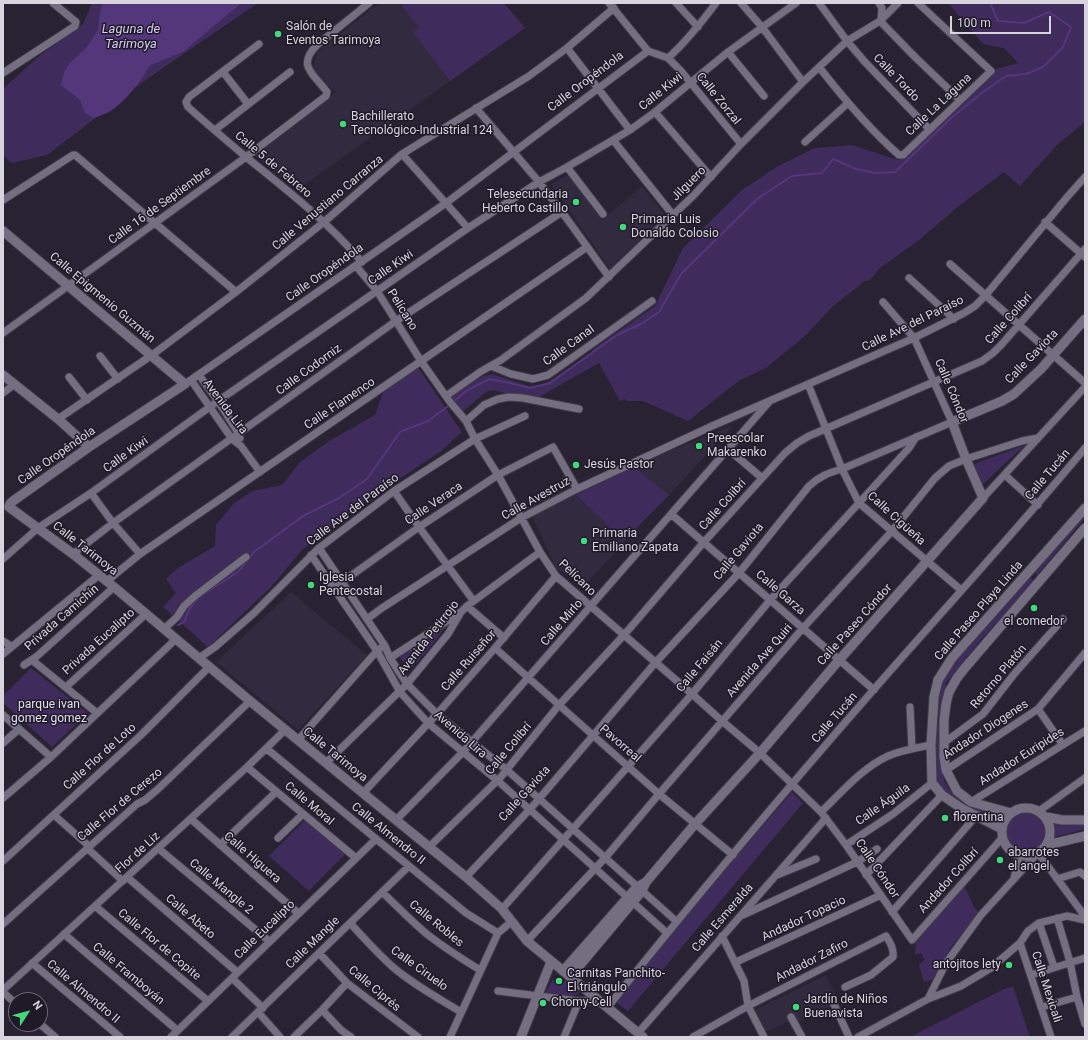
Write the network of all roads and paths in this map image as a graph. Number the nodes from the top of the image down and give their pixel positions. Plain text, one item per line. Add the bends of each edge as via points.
1 (54, 3) edge
2 (369, 3) edge
3 (676, 3) edge
4 (716, 3) edge
5 (741, 3) edge
6 (796, 3) edge
7 (819, 3) edge
8 (879, 3) edge
9 (890, 3) edge
10 (894, 3) edge
11 (898, 3) edge
12 (918, 3) edge
13 (611, 6) edge
14 (881, 20) junction
15 (698, 27) junction
16 (762, 27) junction
17 (847, 41) junction
18 (259, 44) dead end
19 (567, 48) junction
20 (648, 50) junction
21 (728, 52) junction
22 (668, 58) junction
23 (819, 67) junction
24 (223, 72) junction
25 (290, 72) dead end
26 (3, 73) edge
27 (691, 82) junction
28 (804, 82) junction
29 (598, 88) junction
30 (764, 96) dead end
31 (960, 100) junction
32 (848, 103) junction
33 (248, 104) junction
34 (476, 108) junction
35 (655, 112) junction
36 (929, 129) junction
37 (215, 130) junction
38 (630, 130) junction
39 (613, 140) junction
40 (805, 142) dead end
41 (741, 144) junction
42 (513, 152) junction
43 (402, 154) junction
44 (246, 157) junction
45 (567, 167) junction
46 (711, 177) junction
47 (1085, 177) edge
48 (539, 182) junction
49 (3, 200) edge
50 (446, 203) junction
51 (562, 212) junction
52 (603, 214) dead end
53 (673, 216) junction
54 (324, 222) junction
55 (1045, 222) junction
56 (155, 224) junction
57 (468, 228) junction
58 (3, 231) edge
59 (587, 247) junction
60 (1084, 253) edge
61 (359, 264) junction
62 (950, 264) dead end
63 (609, 277) junction
64 (909, 278) dead end
65 (68, 286) junction
66 (377, 291) junction
67 (236, 292) junction
68 (985, 296) junction
69 (652, 301) dead end
70 (883, 302) dead end
71 (954, 319) junction
72 (1085, 319) edge
73 (396, 321) junction
74 (1018, 325) junction
75 (3, 333) edge
76 (914, 338) junction
77 (1052, 354) junction
78 (152, 355) junction
79 (100, 356) dead end
80 (421, 361) junction
81 (491, 366) junction
82 (3, 375) edge
83 (199, 375) junction
84 (69, 377) dead end
85 (118, 379) junction
86 (933, 381) junction
87 (188, 382) junction
88 (1085, 383) edge
89 (15, 384) junction
90 (808, 384) junction
91 (1085, 387) edge
92 (3, 393) edge
93 (448, 399) junction
94 (87, 400) junction
95 (770, 400) junction
96 (218, 401) junction
97 (210, 407) junction
98 (579, 409) dead end
99 (525, 416) dead end
100 (58, 419) junction
101 (466, 421) junction
102 (952, 422) junction
103 (825, 429) junction
104 (239, 434) junction
105 (916, 437) junction
106 (1038, 438) junction
107 (232, 439) junction
108 (475, 439) junction
109 (241, 446) junction
110 (89, 447) junction
111 (1085, 448) edge
112 (728, 449) junction
113 (966, 459) junction
114 (842, 469) junction
115 (260, 472) junction
116 (498, 475) junction
117 (1005, 475) junction
118 (762, 478) junction
119 (577, 489) junction
120 (394, 491) junction
121 (91, 493) junction
122 (983, 498) junction
123 (859, 503) junction
124 (7, 505) edge
125 (1038, 505) junction
126 (1085, 508) edge
127 (671, 514) junction
128 (521, 518) junction
129 (113, 523) junction
130 (419, 527) junction
131 (38, 528) junction
132 (1085, 528) edge
133 (892, 531) junction
134 (704, 542) junction
135 (319, 548) junction
136 (540, 552) junction
137 (73, 554) junction
138 (140, 554) junction
139 (311, 555) junction
140 (246, 557) dead end
141 (3, 559) edge
142 (927, 562) junction
143 (447, 566) junction
144 (739, 573) junction
145 (1028, 573) junction
146 (99, 575) junction
147 (556, 576) junction
148 (342, 582) junction
149 (1039, 582) junction
150 (111, 584) junction
151 (333, 588) junction
152 (961, 590) junction
153 (771, 599) junction
154 (473, 600) junction
155 (467, 606) junction
156 (591, 606) junction
157 (461, 612) junction
158 (146, 614) junction
159 (367, 619) junction
160 (1063, 619) dead end
161 (803, 628) junction
162 (164, 629) junction
163 (624, 634) junction
164 (504, 638) junction
165 (176, 639) junction
166 (3, 641) edge
167 (11, 646) junction
168 (385, 646) junction
169 (495, 648) junction
170 (377, 651) junction
171 (1085, 653) edge
172 (3, 654) edge
173 (199, 658) junction
174 (390, 658) junction
175 (840, 659) junction
176 (32, 660) junction
177 (656, 662) junction
178 (24, 664) dead end
179 (209, 667) junction
180 (529, 678) junction
181 (407, 684) junction
182 (66, 687) junction
183 (874, 690) junction
184 (400, 692) junction
185 (692, 694) junction
186 (250, 701) junction
187 (560, 705) junction
188 (910, 707) dead end
189 (1038, 709) junction
190 (97, 714) junction
191 (437, 714) junction
192 (3, 715) edge
193 (931, 720) junction
194 (944, 720) junction
195 (722, 721) junction
196 (428, 723) junction
197 (19, 729) junction
198 (285, 730) junction
199 (1085, 731) edge
200 (593, 735) junction
201 (298, 740) junction
202 (472, 742) junction
203 (945, 742) junction
204 (3, 743) edge
205 (931, 745) junction
206 (1062, 745) junction
207 (912, 748) junction
208 (267, 749) junction
209 (463, 752) junction
210 (760, 753) junction
211 (51, 757) junction
212 (326, 763) junction
213 (628, 765) junction
214 (247, 767) junction
215 (507, 770) junction
216 (946, 770) junction
217 (1085, 778) edge
218 (498, 781) junction
219 (932, 783) junction
220 (793, 784) junction
221 (276, 792) junction
222 (363, 793) junction
223 (659, 794) junction
224 (942, 795) junction
225 (3, 798) edge
226 (538, 798) junction
227 (971, 802) junction
228 (529, 809) junction
229 (1011, 813) junction
230 (303, 814) junction
231 (1043, 814) junction
232 (54, 815) junction
233 (823, 815) junction
234 (977, 815) junction
235 (191, 819) junction
236 (396, 820) junction
237 (1085, 820) edge
238 (695, 824) junction
239 (572, 829) junction
240 (1003, 833) junction
241 (1085, 836) edge
242 (278, 838) dead end
243 (376, 839) junction
244 (563, 840) junction
245 (220, 845) junction
246 (846, 845) junction
247 (1047, 845) junction
248 (88, 847) junction
249 (429, 847) junction
250 (159, 849) junction
251 (877, 849) dead end
252 (1038, 853) junction
253 (1018, 854) junction
254 (733, 855) junction
255 (356, 858) junction
256 (605, 858) junction
257 (816, 859) dead end
258 (3, 861) edge
259 (857, 862) junction
260 (409, 866) junction
261 (595, 869) junction
262 (866, 875) junction
263 (775, 876) junction
264 (1085, 876) edge
265 (466, 877) junction
266 (125, 879) junction
267 (1014, 879) junction
268 (1057, 879) junction
269 (640, 889) junction
270 (382, 892) junction
271 (881, 895) junction
272 (630, 900) junction
273 (96, 906) junction
274 (502, 909) junction
275 (892, 912) junction
276 (298, 913) junction
277 (739, 916) junction
278 (1057, 918) junction
279 (1085, 919) edge
280 (4, 921) edge
281 (676, 921) junction
282 (350, 922) junction
283 (511, 922) junction
284 (1039, 923) junction
285 (498, 933) junction
286 (666, 933) junction
287 (64, 934) junction
288 (722, 936) junction
289 (912, 940) joint
290 (269, 941) junction
291 (527, 941) junction
292 (1020, 943) junction
293 (319, 953) junction
294 (1085, 958) edge
295 (551, 962) junction
296 (736, 962) junction
297 (1070, 962) junction
298 (32, 963) junction
299 (1054, 967) junction
300 (480, 970) junction
301 (566, 974) junction
302 (235, 975) junction
303 (1031, 975) junction
304 (347, 983) junction
305 (845, 987) dead end
306 (3, 991) edge
307 (498, 992) dead end
308 (538, 996) junction
309 (596, 1000) junction
310 (928, 1000) junction
311 (1078, 1000) junction
312 (208, 1001) junction
313 (579, 1001) junction
314 (833, 1002) dead end
315 (748, 1006) junction
316 (1042, 1007) junction
317 (607, 1008) junction
318 (261, 1010) junction
319 (322, 1010) junction
320 (462, 1012) junction
321 (791, 1017) dead end
322 (1085, 1024) edge
323 (177, 1030) junction
324 (640, 1035) edge
325 (120, 1037) edge
326 (171, 1037) edge
327 (232, 1037) edge
328 (280, 1037) edge
329 (294, 1037) edge
330 (351, 1037) edge
331 (418, 1037) edge
332 (450, 1037) edge
333 (521, 1037) edge
334 (564, 1037) edge
335 (693, 1037) edge
336 (764, 1037) edge
337 (802, 1037) edge
338 (849, 1037) edge
339 (858, 1037) edge
340 (1051, 1037) edge

1 - 26 street via 76,23 75,26
2 - 44 street, Calle 16 de Septiembre via 317,44 307,58 310,71 327,94
3 - 15 street
4 - 15 street
5 - 16 street
6 - 16 street, Calle Kiwi
7 - 17 street, Calle Tordo
8 - 14 street via 882,8
9 - 10 street
11 - 14 street, Jilguero
12 - 31 street, Calle La Laguna via 991,70
13 - 19 street, Calle Venustiano Carranza
13 - 20 street, Calle Zorzal
14 - 17 street, Jilguero
14 - 31 street via 915,58
15 - 22 street
16 - 21 street, Calle Kiwi
16 - 28 street
17 - 23 street, Jilguero
17 - 36 street, Calle Tordo
18 - 24 street
19 - 29 street
19 - 34 street, Calle Venustiano Carranza via 529,76
20 - 22 street, Calle Zorzal
20 - 29 street, Calle Oropéndola
21 - 27 street, Calle Kiwi
21 - 30 street
22 - 27 street, Calle Zorzal
23 - 28 street, Jilguero
23 - 32 street
24 - 33 street
24 - 37 street, Calle 5 de Febrero via 186,102 188,107
25 - 33 street
27 - 35 street, Calle Kiwi
27 - 41 street, Calle Zorzal
28 - 41 street, Jilguero
29 - 38 street
29 - 42 street, Calle Oropéndola
31 - 36 street, Calle La Laguna
32 - 36 street, Calle La Laguna via 899,155
32 - 40 street
33 - 37 street
34 - 42 street
34 - 43 street, Calle Venustiano Carranza
35 - 38 street, Calle Kiwi
35 - 46 street
37 - 44 street, Calle 5 de Febrero
38 - 39 street, Calle Kiwi
39 - 45 street, Calle Kiwi
39 - 53 street
41 - 46 street, Jilguero
42 - 48 street
42 - 50 street, Calle Oropéndola
43 - 50 street
43 - 54 street, Calle Venustiano Carranza
44 - 54 street, Calle 5 de Febrero
44 - 56 street, Calle 16 de Septiembre
45 - 48 street, Calle Kiwi
45 - 52 street
46 - 53 street, Jilguero
47 - 55 street, Calle Ave del Paraíso
48 - 51 street
48 - 57 street, Calle Kiwi
49 - 56 street via 75,155
50 - 57 street
50 - 61 street, Calle Oropéndola
51 - 59 street
51 - 73 street, Calle Codorniz
53 - 63 street, Jilguero
54 - 61 street, Calle 5 de Febrero via 340,237
54 - 67 street, Calle Venustiano Carranza
55 - 60 street
55 - 68 street, Calle Ave del Paraíso
56 - 65 street, Calle 16 de Septiembre
56 - 67 street
57 - 66 street, Calle Kiwi
58 - 65 street, Calle Epigmenio Guzmán
59 - 63 street
59 - 80 street, Calle Flamenco
60 - 74 street, Calle Colibrí
61 - 66 street, Pelícano
61 - 83 street, Calle Oropéndola
62 - 68 street
63 - 81 street, Jilguero via 586,298
64 - 71 street
65 - 75 street, Calle 16 de Septiembre
65 - 78 street, Calle Epigmenio Guzmán
66 - 73 street, Pelícano
66 - 96 street, Calle Kiwi
67 - 78 street, Calle Venustiano Carranza
68 - 71 street, Calle Ave del Paraíso via 975,306
68 - 74 street
69 - 81 street, Calle Canal via 548,375 533,380
70 - 76 street, Calle Cóndor
71 - 76 street, Calle Ave del Paraíso
72 - 77 street, Calle Gaviota
73 - 80 street, Pelícano
73 - 104 street, Calle Codorniz
74 - 77 street
74 - 86 street, Calle Colibrí via 993,353 982,361
76 - 86 street, Calle Cóndor
76 - 90 street, Calle Ave del Paraíso
77 - 88 street
77 - 102 street, Calle Gaviota via 1041,369 1014,394
78 - 85 street, Calle Venustiano Carranza
78 - 87 street, Calle Epigmenio Guzmán
79 - 85 street
80 - 93 street, Pelícano
80 - 115 street, Calle Flamenco
81 - 93 street, Jilguero
82 - 89 street
83 - 87 street, Calle Oropéndola
83 - 96 street, Avenida Lira
84 - 94 street
85 - 94 street, Calle Venustiano Carranza
86 - 102 street, Calle Cóndor
86 - 103 street, Calle Colibrí
87 - 97 street, Avenida Lira
87 - 110 street, Calle Oropéndola
89 - 92 street
89 - 100 street
90 - 95 street, Calle Ave del Paraíso
90 - 103 street, Calle Cigüeña
91 - 106 street, Calle Paseo Cóndor
93 - 101 street, Pelícano
94 - 100 street, Calle Venustiano Carranza
95 - 112 street, Calle Mirlo
95 - 119 street, Calle Avestruz
96 - 97 street, Calle Kiwi
96 - 104 street, Avenida Lira
97 - 107 street, Avenida Lira
97 - 121 street, Calle Kiwi
98 - 101 street via 509,397 484,405
99 - 108 street, Calle Ave del Paraíso
100 - 110 street
101 - 108 street, Pelícano
102 - 105 street, Calle Gaviota
102 - 113 street, Calle Cóndor
103 - 114 street, Calle Cigüeña
103 - 118 street, Calle Colibrí via 796,443
104 - 107 street, Calle Codorniz
104 - 109 street, Avenida Lira
105 - 114 street, Calle Gaviota
105 - 123 street, Calle Faisán
106 - 113 street, Avenida Ave Quiri
106 - 117 street, Calle Paseo Cóndor
107 - 109 street, Avenida Lira
107 - 129 street, Calle Codorniz
108 - 116 street, Pelícano
108 - 120 street, Calle Ave del Paraíso
109 - 115 street, Avenida Lira
110 - 124 street, Calle Oropéndola
111 - 125 street, Calle Tucán
112 - 118 street
112 - 127 street, Calle Mirlo
113 - 122 street, Calle Cóndor
113 - 133 street, Avenida Ave Quiri via 949,466 935,478
114 - 123 street, Calle Cigüeña
114 - 144 street, Calle Gaviota via 820,476 809,486
115 - 138 street, Calle Flamenco
116 - 119 street, Calle Veraca via 553,447
116 - 128 street, Pelícano
116 - 130 street, Calle Veraca
117 - 122 street, Calle Paseo Cóndor
117 - 125 street
118 - 134 street, Calle Colibrí
119 - 128 street, Calle Avestruz
120 - 130 street
120 - 135 street, Calle Ave del Paraíso
121 - 129 street
121 - 131 street, Calle Kiwi
122 - 142 street, Calle Paseo Cóndor
123 - 133 street, Calle Cigüeña
123 - 153 street, Calle Faisán
124 - 131 street, Calle Tarimoya
125 - 152 street, Calle Tucán
126 - 145 street, Calle Paseo Playa Linda
127 - 134 street, Calle Garza
127 - 156 street, Calle Mirlo
128 - 136 street, Pelícano
128 - 143 street, Calle Avestruz
129 - 137 street, Calle Codorniz
129 - 138 street
130 - 143 street
130 - 148 street, Calle Veraca
131 - 137 street, Calle Tarimoya
131 - 141 street, Calle Kiwi
132 - 149 street
133 - 142 street, Calle Cigüeña
133 - 161 street, Avenida Ave Quiri
134 - 144 street, Calle Garza
134 - 163 street, Calle Colibrí
135 - 139 street, Calle Ave del Paraíso
135 - 148 street, Avenida Lira
136 - 147 street, Pelícano
136 - 154 street, Avenida Petirrojo
137 - 146 street, Calle Tarimoya
138 - 150 street, Calle Flamenco
139 - 151 street, Avenida Lira
139 - 173 street, Calle Ave del Paraíso via 254,614 216,647
140 - 162 street via 195,596
142 - 152 street, Calle Cigüeña
142 - 175 street, Calle Paseo Cóndor
143 - 154 street
143 - 159 street, Calle Avestruz
144 - 153 street, Calle Garza
144 - 177 street, Calle Gaviota
145 - 149 street
145 - 193 street, Calle Paseo Playa Linda via 945,668 938,680
146 - 150 street, Calle Tarimoya
146 - 167 street
147 - 156 street, Pelícano
147 - 164 street, Calle Ruiseñor
148 - 151 street, Calle Veraca
148 - 159 street, Avenida Lira
149 - 194 street via 957,678 949,692
150 - 158 street, Calle Tarimoya
150 - 176 street, Privada Camichín
151 - 170 street, Avenida Lira
152 - 183 street, Calle Tucán
153 - 161 street, Calle Garza
153 - 185 street, Calle Faisán
154 - 155 street, Avenida Petirrojo
155 - 157 street, Avenida Petirrojo
155 - 164 street
156 - 163 street, Pelícano
156 - 180 street, Calle Mirlo
157 - 174 street
157 - 181 street, Avenida Petirrojo via 448,634
158 - 162 street, Calle Tarimoya
158 - 182 street, Privada Eucalipto
159 - 168 street, Avenida Lira
160 - 203 street, Retorno Platón via 983,714
161 - 175 street, Calle Garza
161 - 195 street, Avenida Ave Quiri
162 - 165 street, Calle Tarimoya
163 - 177 street, Pelícano
163 - 187 street, Calle Colibrí
164 - 169 street, Calle Ruiseñor
165 - 173 street, Calle Tarimoya
165 - 190 street
166 - 167 street
167 - 172 street
168 - 170 street
168 - 174 street, Avenida Lira
169 - 180 street, Pavorreal
169 - 191 street, Calle Ruiseñor
170 - 184 street, Avenida Lira
170 - 201 street
171 - 189 street, Andador Diogenes
173 - 179 street, Calle Tarimoya
174 - 181 street, Avenida Lira
175 - 183 street, Calle Garza
175 - 210 street, Calle Paseo Cóndor
176 - 178 street, Privada Camichín
176 - 182 street
177 - 185 street, Pelícano
177 - 200 street, Calle Gaviota
179 - 186 street, Calle Tarimoya
179 - 232 street, Calle Flor de Loto via 142,735
180 - 187 street, Pavorreal
180 - 202 street, Calle Mirlo
181 - 184 street, Avenida Petirrojo
181 - 191 street, Avenida Lira
182 - 190 street
183 - 220 street, Calle Tucán
184 - 196 street, Avenida Lira
184 - 212 street, Avenida Petirrojo
185 - 195 street, Pelícano
185 - 213 street, Calle Faisán
186 - 198 street, Calle Tarimoya
186 - 248 street, Calle Flor de Cerezo via 158,789
187 - 200 street, Pavorreal
187 - 215 street, Calle Colibrí
188 - 207 street
189 - 206 street
189 - 216 street, Andador Diogenes
190 - 211 street
191 - 196 street, Calle Ruiseñor
191 - 202 street, Avenida Lira
192 - 197 street
193 - 194 street
193 - 205 street, Calle Paseo Playa Linda
194 - 203 street
195 - 210 street, Pelícano
195 - 223 street, Avenida Ave Quiri
196 - 209 street, Avenida Lira
196 - 222 street, Calle Ruiseñor
197 - 204 street
197 - 211 street
198 - 201 street, Calle Tarimoya
198 - 208 street, Flor de Liz
199 - 206 street, Andador Euripides
200 - 213 street, Pavorreal
200 - 226 street, Calle Gaviota
201 - 212 street, Calle Tarimoya
202 - 209 street, Calle Mirlo
202 - 215 street, Avenida Lira
203 - 216 street
205 - 207 street, Calle Esmeralda
205 - 219 street, Calle Paseo Playa Linda
206 - 227 street, Andador Euripides
207 - 233 street, Calle Esmeralda via 887,756 870,768
208 - 214 street, Flor de Liz
208 - 243 street, Calle Almendro II
209 - 218 street, Avenida Lira
209 - 236 street, Calle Mirlo
210 - 220 street, Pelícano
210 - 238 street, Calle Paseo Cóndor
211 - 225 street
212 - 222 street, Calle Tarimoya
213 - 223 street, Pavorreal
213 - 239 street, Calle Faisán
214 - 221 street, Calle Moral
214 - 235 street, Flor de Liz
215 - 218 street, Calle Colibrí
215 - 226 street, Avenida Lira
216 - 227 street via 957,791
217 - 231 street
218 - 228 street, Avenida Lira
218 - 249 street, Calle Colibrí
219 - 224 street
219 - 246 street, Calle Águila via 893,814
220 - 233 street, Pelícano
220 - 254 street, Calle Tucán
221 - 230 street, Calle Moral
221 - 245 street
222 - 236 street, Calle Tarimoya
223 - 238 street, Pavorreal
223 - 256 street, Avenida Ave Quiri
224 - 234 street
224 - 262 street
226 - 228 street, Calle Gaviota
226 - 239 street, Avenida Lira
227 - 229 street
228 - 244 street, Avenida Lira
228 - 265 street, Calle Gaviota
229 - 231 street via 1022,808 1034,809
229 - 240 street via 1007,817
230 - 242 street
230 - 255 street, Calle Moral
231 - 237 street via 1062,820
231 - 247 street via 1051,831
232 - 248 street, Calle Abeto
232 - 258 street, Calle Flor de Loto
233 - 246 street, Calle Cóndor
233 - 263 street, Calle Esmeralda
234 - 240 street
234 - 275 street
235 - 245 street, Calle Higuera
235 - 250 street, Flor de Liz
236 - 249 street, Calle Tarimoya
238 - 254 street, Pavorreal
238 - 269 street, Calle Paseo Cóndor
239 - 244 street, Calle Faisán
239 - 256 street, Avenida Lira
240 - 253 street via 1010,849
240 - 289 street, Andador Colibrí
241 - 247 street
243 - 255 street, Calle Eucalipto
243 - 260 street, Calle Almendro II
244 - 261 street, Avenida Lira
244 - 274 street, Calle Faisán
245 - 276 street, Calle Higuera
246 - 259 street, Calle Cóndor
247 - 252 street
248 - 266 street, Calle Abeto
248 - 280 street, Calle Flor de Cerezo
249 - 265 street, Calle Tarimoya
250 - 266 street, Flor de Liz
250 - 290 street, Calle Mangle 2
251 - 259 street
252 - 253 street via 1031,856
252 - 267 street
252 - 268 street
253 - 267 street
254 - 281 street, Calle Tucán
255 - 276 street, Calle Eucalipto
256 - 261 street, Avenida Ave Quiri
256 - 269 street, Avenida Lira
257 - 263 street
259 - 262 street, Calle Cóndor
259 - 277 street
260 - 270 street, Calle Mangle
260 - 285 street, Calle Almendro II via 466,914
261 - 272 street, Avenida Lira
261 - 291 street, Avenida Ave Quiri
262 - 271 street, Calle Cóndor
263 - 277 street, Calle Esmeralda
264 - 268 street via 1080,872
265 - 274 street, Calle Tarimoya
266 - 273 street, Flor de Liz
266 - 302 street, Calle Abeto
267 - 310 street via 981,915 946,963
268 - 279 street
269 - 272 street, Calle Paseo Cóndor
269 - 281 street, Avenida Lira
270 - 282 street, Calle Mangle
270 - 300 street, Calle Robles via 428,934
271 - 275 street, Calle Cóndor
271 - 296 street, Andador Topacio
272 - 286 street, Avenida Lira
272 - 301 street, Calle Paseo Cóndor
273 - 287 street, Flor de Liz
273 - 312 street, Calle Flor de Copite
274 - 283 street, Calle Tarimoya
275 - 289 street, Calle Cóndor
276 - 290 street, Calle Eucalipto
277 - 288 street, Calle Esmeralda
278 - 279 street via 1067,916
278 - 284 street
278 - 297 street
281 - 286 street, Calle Tucán
282 - 293 street, Calle Mangle
282 - 320 street, Calle Ciruelo via 394,968 427,992
283 - 285 street
283 - 291 street, Calle Tarimoya
284 - 292 street via 1028,931
284 - 299 street
285 - 300 street
286 - 317 street, Calle Tucán
287 - 298 street, Flor de Liz
287 - 323 street, Calle Framboyán
288 - 296 street
288 - 324 street, Calle Esmeralda
290 - 302 street, Calle Eucalipto
291 - 295 street, Calle Tarimoya
292 - 303 street, Calle Mexicali
292 - 310 street via 991,968 961,986
293 - 304 street, Calle Ciprés
293 - 318 street, Calle Mangle
294 - 297 street
295 - 301 street, Calle Tarimoya
295 - 308 street
296 - 315 street via 744,981
297 - 299 street
297 - 311 street
298 - 306 street, Flor de Liz
298 - 325 street, Calle Almendro II
299 - 303 street
300 - 320 street
301 - 309 street, Calle Tarimoya
302 - 312 street, Calle Eucalipto
302 - 318 street, Calle Abeto
303 - 316 street, Calle Mexicali
304 - 319 street
304 - 331 street, Calle Ciprés
305 - 315 street, Andador Zafiro via 871,975 893,957 894,952 886,936
307 - 308 street
308 - 313 street
308 - 333 street
309 - 313 street
309 - 317 street, Calle Tarimoya
310 - 339 street
311 - 316 street
311 - 322 street
312 - 323 street, Calle Eucalipto
313 - 334 street
314 - 338 street
315 - 335 street, Andador Zafiro
315 - 336 street
316 - 340 street, Calle Mexicali
317 - 324 street, Calle Tarimoya
318 - 327 street, Calle Mangle
318 - 328 street, Calle Abeto
319 - 329 street
319 - 330 street
320 - 332 street
321 - 337 street
323 - 326 street, Calle Eucalipto

